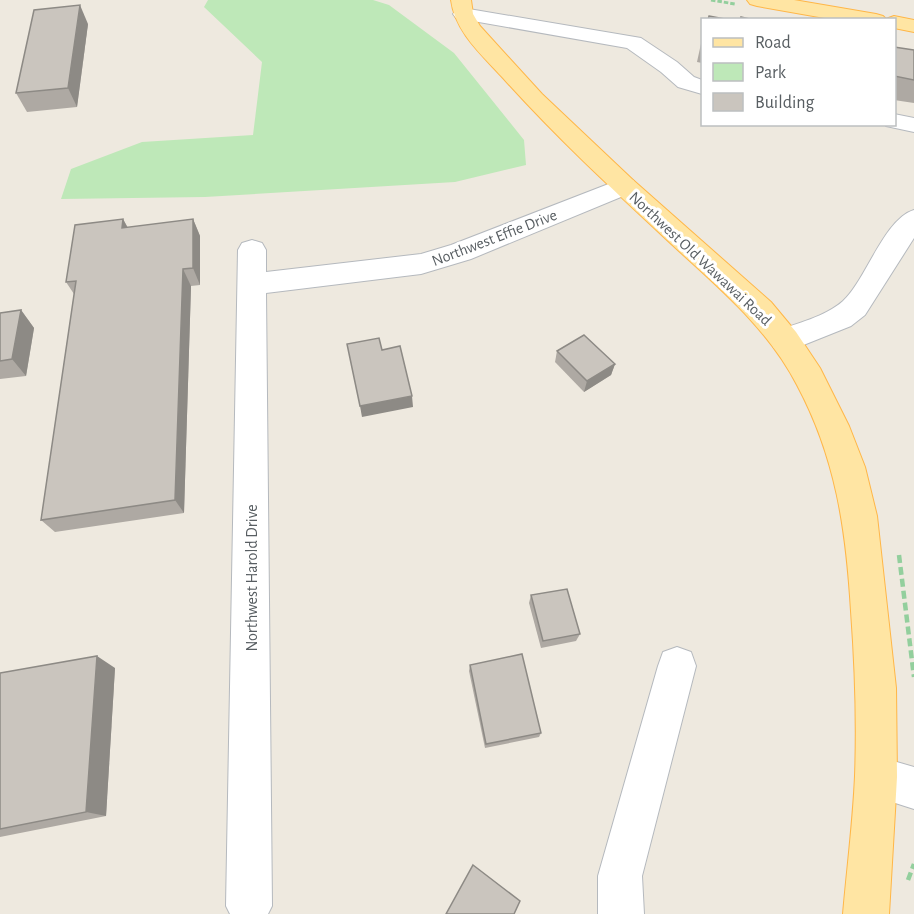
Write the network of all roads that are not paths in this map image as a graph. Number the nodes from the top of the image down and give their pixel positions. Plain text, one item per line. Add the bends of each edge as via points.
1 (757, 0) edge
2 (462, 7) edge
3 (864, 18) edge
4 (896, 22) edge
5 (914, 26) edge
6 (701, 87) edge
7 (896, 121) edge
8 (914, 125) edge
9 (624, 186) junction
10 (914, 219) edge
11 (253, 267) joint
12 (784, 340) junction
13 (677, 666) dead end
14 (895, 782) edge
15 (249, 906) dead end
16 (621, 914) edge
17 (866, 914) edge

1 - 3 main road
2 - 6 street via 633,43 686,82
2 - 9 main road, Northwest Old Wawawai Road via 480,42
4 - 5 main road
7 - 8 street
9 - 11 street, Northwest Effie Drive via 461,252 421,264
9 - 12 main road, Northwest Old Wawawai Road via 753,302
10 - 12 street via 855,307 841,318
11 - 15 street, Northwest Harold Drive
12 - 14 main road, Northwest Old Wawawai Road via 809,377 848,466 866,563 876,688
13 - 16 street via 620,876
14 - 17 main road, Northwest Old Wawawai Road

